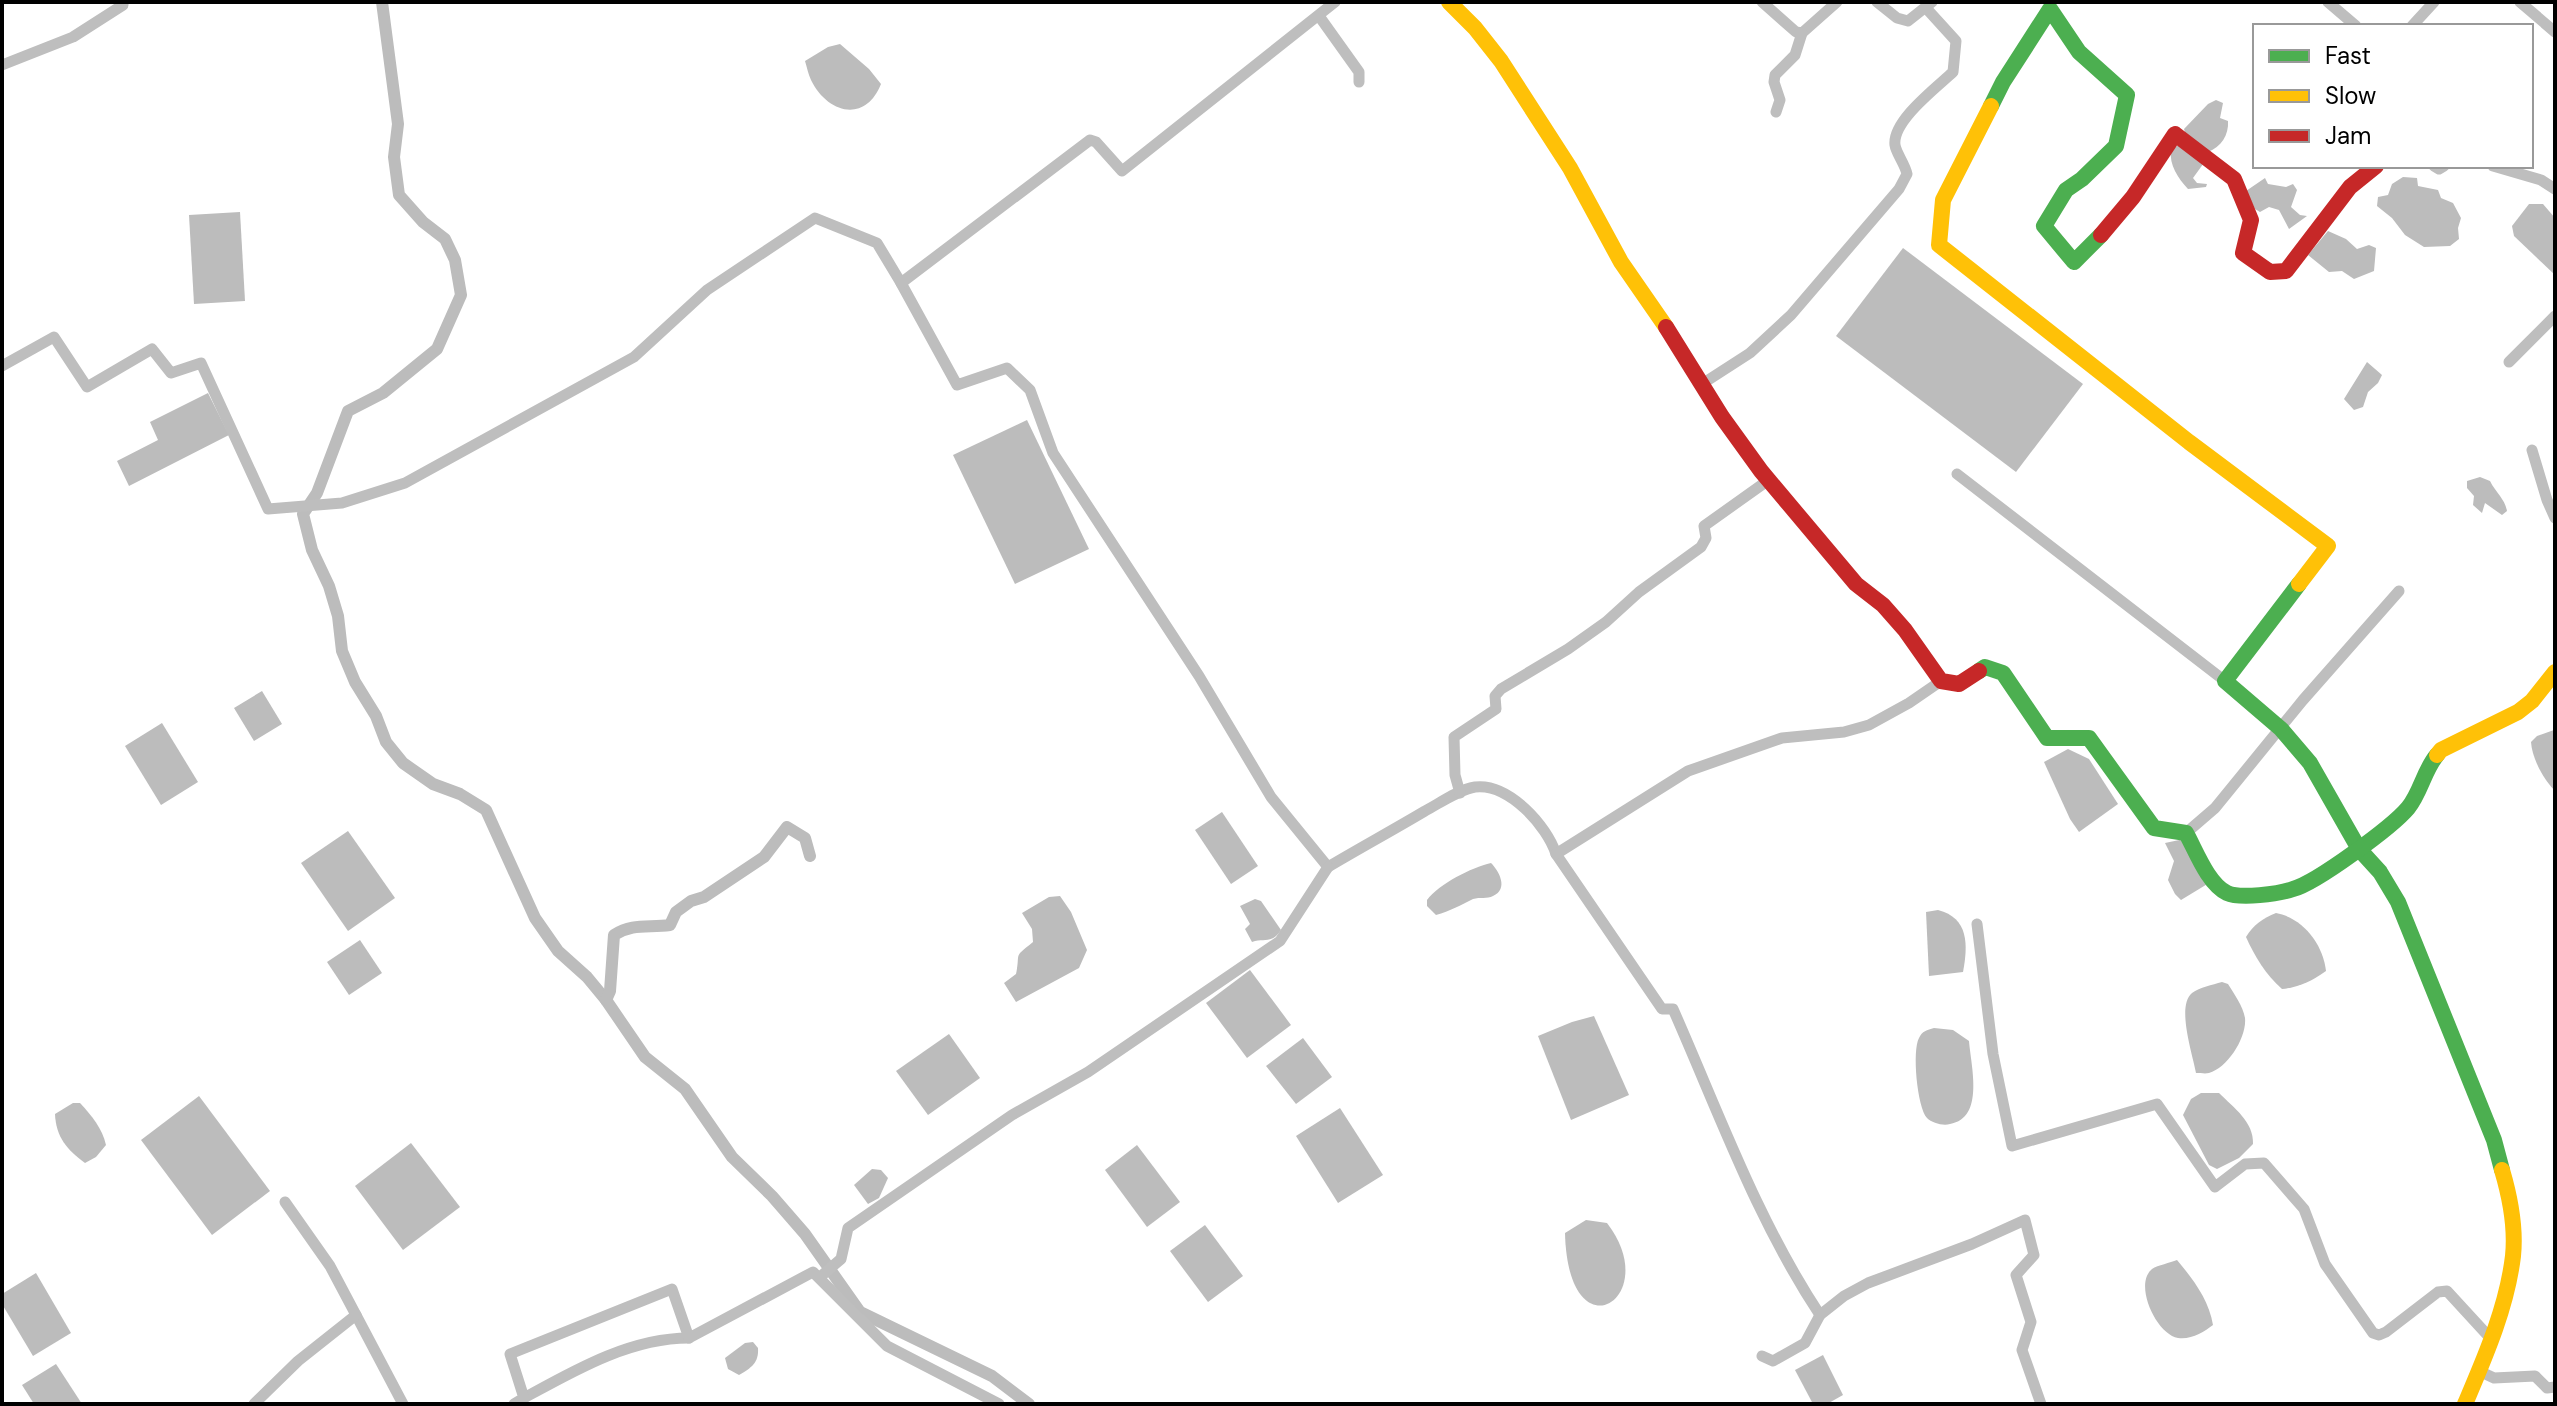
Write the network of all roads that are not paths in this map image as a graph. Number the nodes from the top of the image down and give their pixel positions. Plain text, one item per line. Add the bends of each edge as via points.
1 (123, 2) edge
2 (1335, 2) edge
3 (1449, 2) edge
4 (1762, 2) edge
5 (1837, 2) edge
6 (1877, 2) edge
7 (2328, 2) edge
8 (2434, 2) edge
9 (2520, 2) edge
10 (1929, 5) edge
11 (1319, 16) junction
12 (2354, 24) edge
13 (2414, 24) edge
14 (2555, 32) edge
15 (1802, 33) junction
16 (2, 65) edge
17 (1359, 82) dead end
18 (1776, 112) dead end
19 (2374, 168) edge
20 (2500, 168) edge
21 (2555, 189) edge
22 (901, 283) junction
23 (2555, 316) edge
24 (2509, 362) dead end
25 (2, 366) edge
26 (1702, 384) junction
27 (2532, 450) dead end
28 (1957, 474) dead end
29 (1770, 479) junction
30 (2555, 518) edge
31 (2399, 591) dead end
32 (2555, 672) edge
33 (1941, 681) junction
34 (2225, 681) junction
35 (2281, 729) junction
36 (1460, 793) junction
37 (2186, 833) junction
38 (2359, 849) junction
39 (1556, 854) junction
40 (1328, 867) junction
41 (1977, 924) dead end
42 (285, 1202) dead end
43 (820, 1277) junction
44 (356, 1315) junction
45 (1820, 1315) junction
46 (689, 1338) junction
47 (2492, 1340) junction
48 (1762, 1356) dead end
49 (2479, 1371) junction
50 (2555, 1387) edge
51 (519, 1401) edge
52 (254, 1404) edge
53 (403, 1404) edge
54 (999, 1404) edge
55 (2041, 1404) edge
56 (2465, 1404) edge

1 - 16 street via 73,37
2 - 11 street
3 - 26 street via 1508,71 1621,262
4 - 15 street
5 - 15 street
6 - 10 street via 1908,21
7 - 12 street
8 - 13 street
9 - 14 street
10 - 26 street via 1956,41 1953,72 1896,131 1895,148 1907,174 1899,189 1791,315 1750,353
11 - 17 street via 1359,72
11 - 22 street via 1122,171 1096,142 1084,143
15 - 18 street via 1795,55 1775,75 1780,100
19 - 34 street via 2350,187 2286,271 2270,272 2243,253 2251,220 2234,179 2175,134 2133,196 2074,262 2044,226 2066,190 2116,146 2127,95 2079,52 2050,9 2003,82 1943,200 1939,245 2328,546
20 - 21 street
22 - 25 street via 877,243 815,218 707,290 634,357 405,483 342,503 268,509 201,363 171,373 152,349 87,387 54,337
22 - 40 street via 957,385 1007,368 1030,390 1053,453 1271,797
23 - 24 street
26 - 29 street
27 - 30 street
28 - 34 street
29 - 33 street via 1856,584 1905,630
29 - 36 street via 1704,526 1701,547 1606,622 1501,689 1495,696 1496,709 1454,737
31 - 35 street
32 - 38 street via 2518,712 2441,750 2406,810
33 - 37 street via 1959,684 1985,667 2003,673 2047,738 2089,738 2154,828
33 - 39 street via 1869,725 1782,738 1688,771
34 - 35 street
35 - 37 street via 2215,808
35 - 38 street via 2310,763
36 - 39 street via 1476,787 1513,800 1534,816
36 - 40 street
37 - 38 street via 2214,882 2233,895 2296,889
38 - 47 street via 2398,902 2494,1140 2511,1201 2513,1255
39 - 45 street via 1662,1009 1673,1009 1740,1168
40 - 43 street via 1280,941 848,1228 841,1259
41 - 47 street via 1993,1054 2012,1146 2157,1104 2215,1187 2245,1164 2264,1163 2271,1170 2304,1209 2325,1264 2373,1333 2386,1332 2438,1292 2447,1291
42 - 44 street via 330,1266
43 - 46 street via 813,1272
43 - 54 street via 887,1346
44 - 52 street
44 - 53 street
45 - 48 street via 1805,1343 1773,1361
45 - 55 street via 1868,1283 2025,1220 2034,1255 2016,1275 2031,1322 2022,1350
46 - 51 street via 638,1344
46 - 51 street via 672,1289 510,1354
47 - 49 street
49 - 50 street via 2494,1378 2535,1376 2547,1388
49 - 56 street

